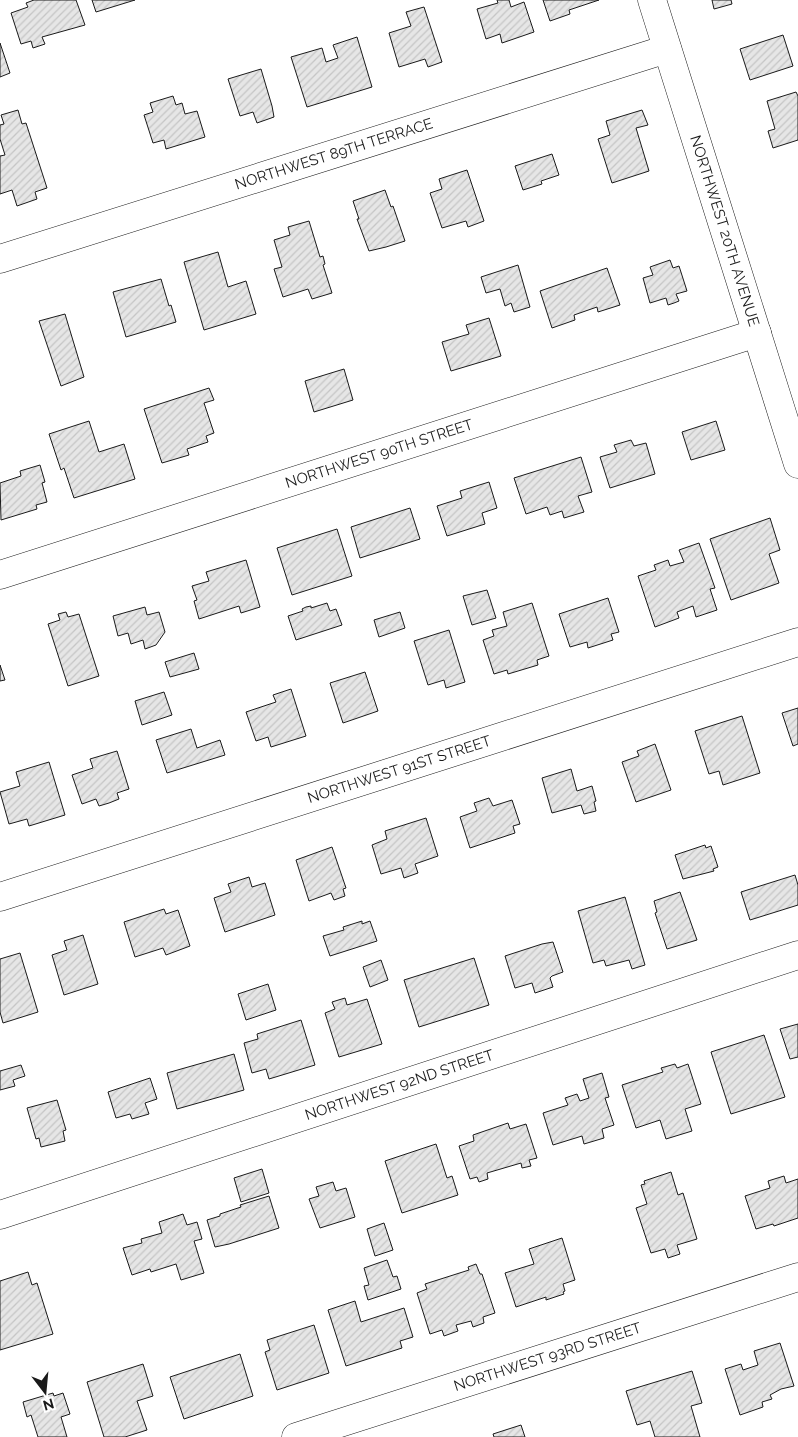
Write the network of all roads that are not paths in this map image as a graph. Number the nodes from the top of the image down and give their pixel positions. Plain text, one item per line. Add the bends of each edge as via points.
1 (652, 0) edge
2 (667, 49) junction
3 (0, 259) edge
4 (757, 333) junction
5 (798, 464) edge
6 (0, 575) edge
7 (798, 642) edge
8 (0, 897) edge
9 (798, 955) edge
10 (0, 1215) edge
11 (798, 1277) edge
12 (296, 1437) edge

1 - 2 street, NORTHWEST 20TH AVENUE
2 - 3 street, NORTHWEST 89TH TERRACE
2 - 4 street, NORTHWEST 20TH AVENUE
4 - 5 street, NORTHWEST 20TH AVENUE
4 - 6 street, NORTHWEST 90TH STREET
7 - 8 street, NORTHWEST 91ST STREET
9 - 10 street, NORTHWEST 92ND STREET
11 - 12 street, NORTHWEST 93RD STREET

